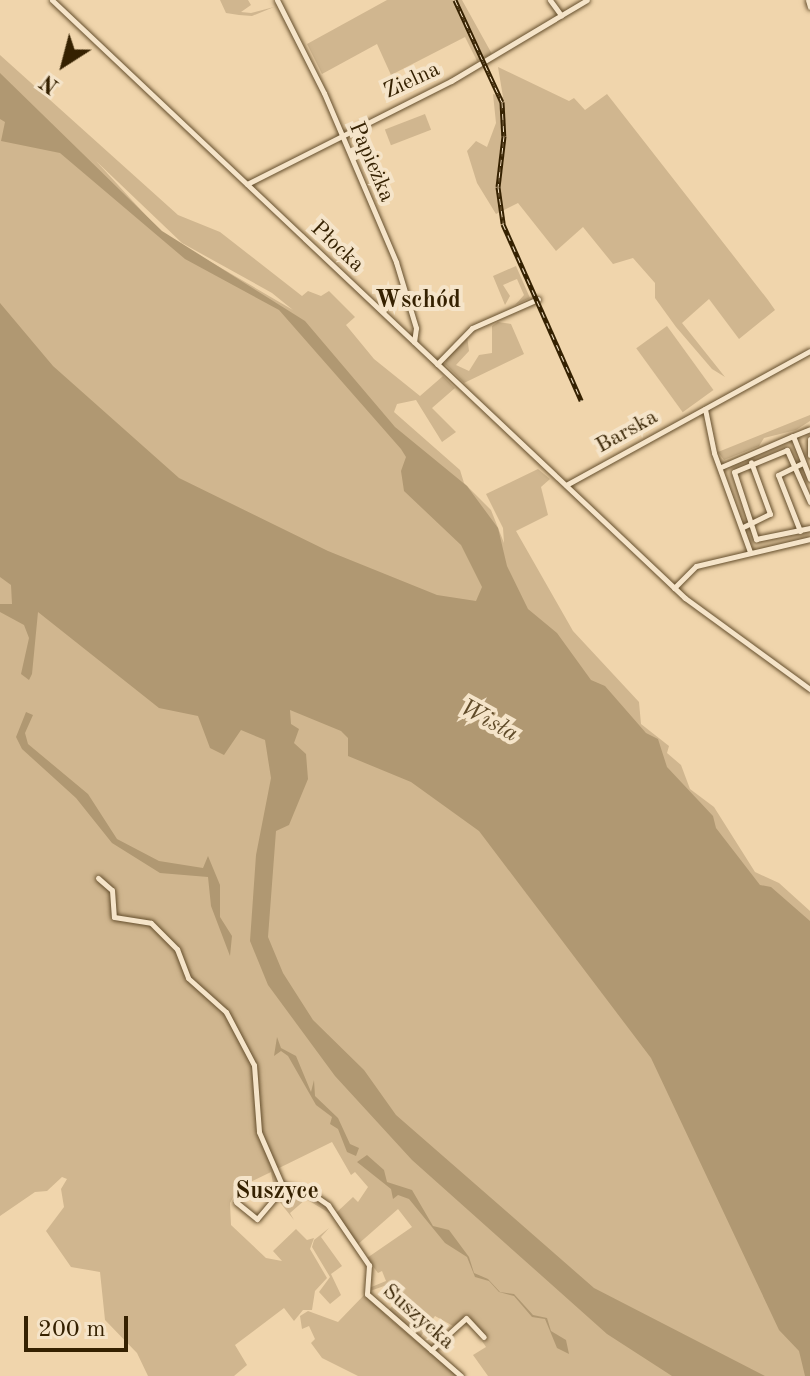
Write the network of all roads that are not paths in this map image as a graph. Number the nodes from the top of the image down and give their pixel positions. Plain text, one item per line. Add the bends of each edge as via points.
1 (52, 0) edge
2 (277, 0) edge
3 (550, 0) edge
4 (587, 0) edge
5 (808, 0) edge
6 (810, 7) edge
7 (561, 15) junction
8 (341, 132) junction
9 (247, 184) junction
10 (538, 299) dead end
11 (414, 342) junction
12 (810, 351) edge
13 (437, 364) junction
14 (704, 409) junction
15 (810, 429) edge
16 (793, 436) junction
17 (810, 439) edge
18 (748, 455) junction
19 (810, 455) edge
20 (751, 463) junction
21 (803, 463) junction
22 (795, 466) junction
23 (721, 467) junction
24 (810, 479) edge
25 (566, 485) junction
26 (810, 502) edge
27 (751, 524) junction
28 (743, 527) junction
29 (810, 528) edge
30 (800, 531) junction
31 (810, 539) edge
32 (803, 541) junction
33 (750, 552) junction
34 (674, 588) junction
35 (810, 689) edge
36 (98, 878) dead end
37 (284, 1187) junction
38 (236, 1202) dead end
39 (484, 1337) dead end
40 (431, 1350) junction
41 (461, 1376) edge

1 - 9 street, Płocka
2 - 8 street, Papieżka
3 - 7 street
4 - 7 street, Zielna
5 - 6 street
7 - 8 street, Zielna via 460,76
8 - 9 street, Zielna
8 - 11 street, Papieżka via 401,276 417,335
9 - 11 street, Płocka
10 - 13 street via 472,328
11 - 13 street, Płocka
12 - 14 street, Barska
13 - 25 street, Płocka
14 - 23 street
14 - 25 street, Barska
15 - 16 street
16 - 18 street
16 - 21 street
17 - 19 street
18 - 20 street
18 - 23 street
20 - 22 street via 786,449
20 - 27 street via 734,475
20 - 27 street via 770,514
21 - 22 street
21 - 24 street
22 - 26 street
22 - 30 street via 778,476
23 - 28 street
25 - 34 street, Płocka
27 - 28 street
27 - 30 street via 759,540
28 - 33 street
29 - 30 street
30 - 32 street
31 - 32 street
32 - 33 street
33 - 34 street via 696,566
34 - 35 street, Płocka
36 - 37 street via 112,890 113,916 151,923 177,949 186,976 226,1012 254,1065 259,1132
37 - 38 street via 257,1219
37 - 40 street, Suszycka via 311,1193 328,1205 369,1265 365,1292
39 - 40 street via 466,1318
40 - 41 street, Suszycka

